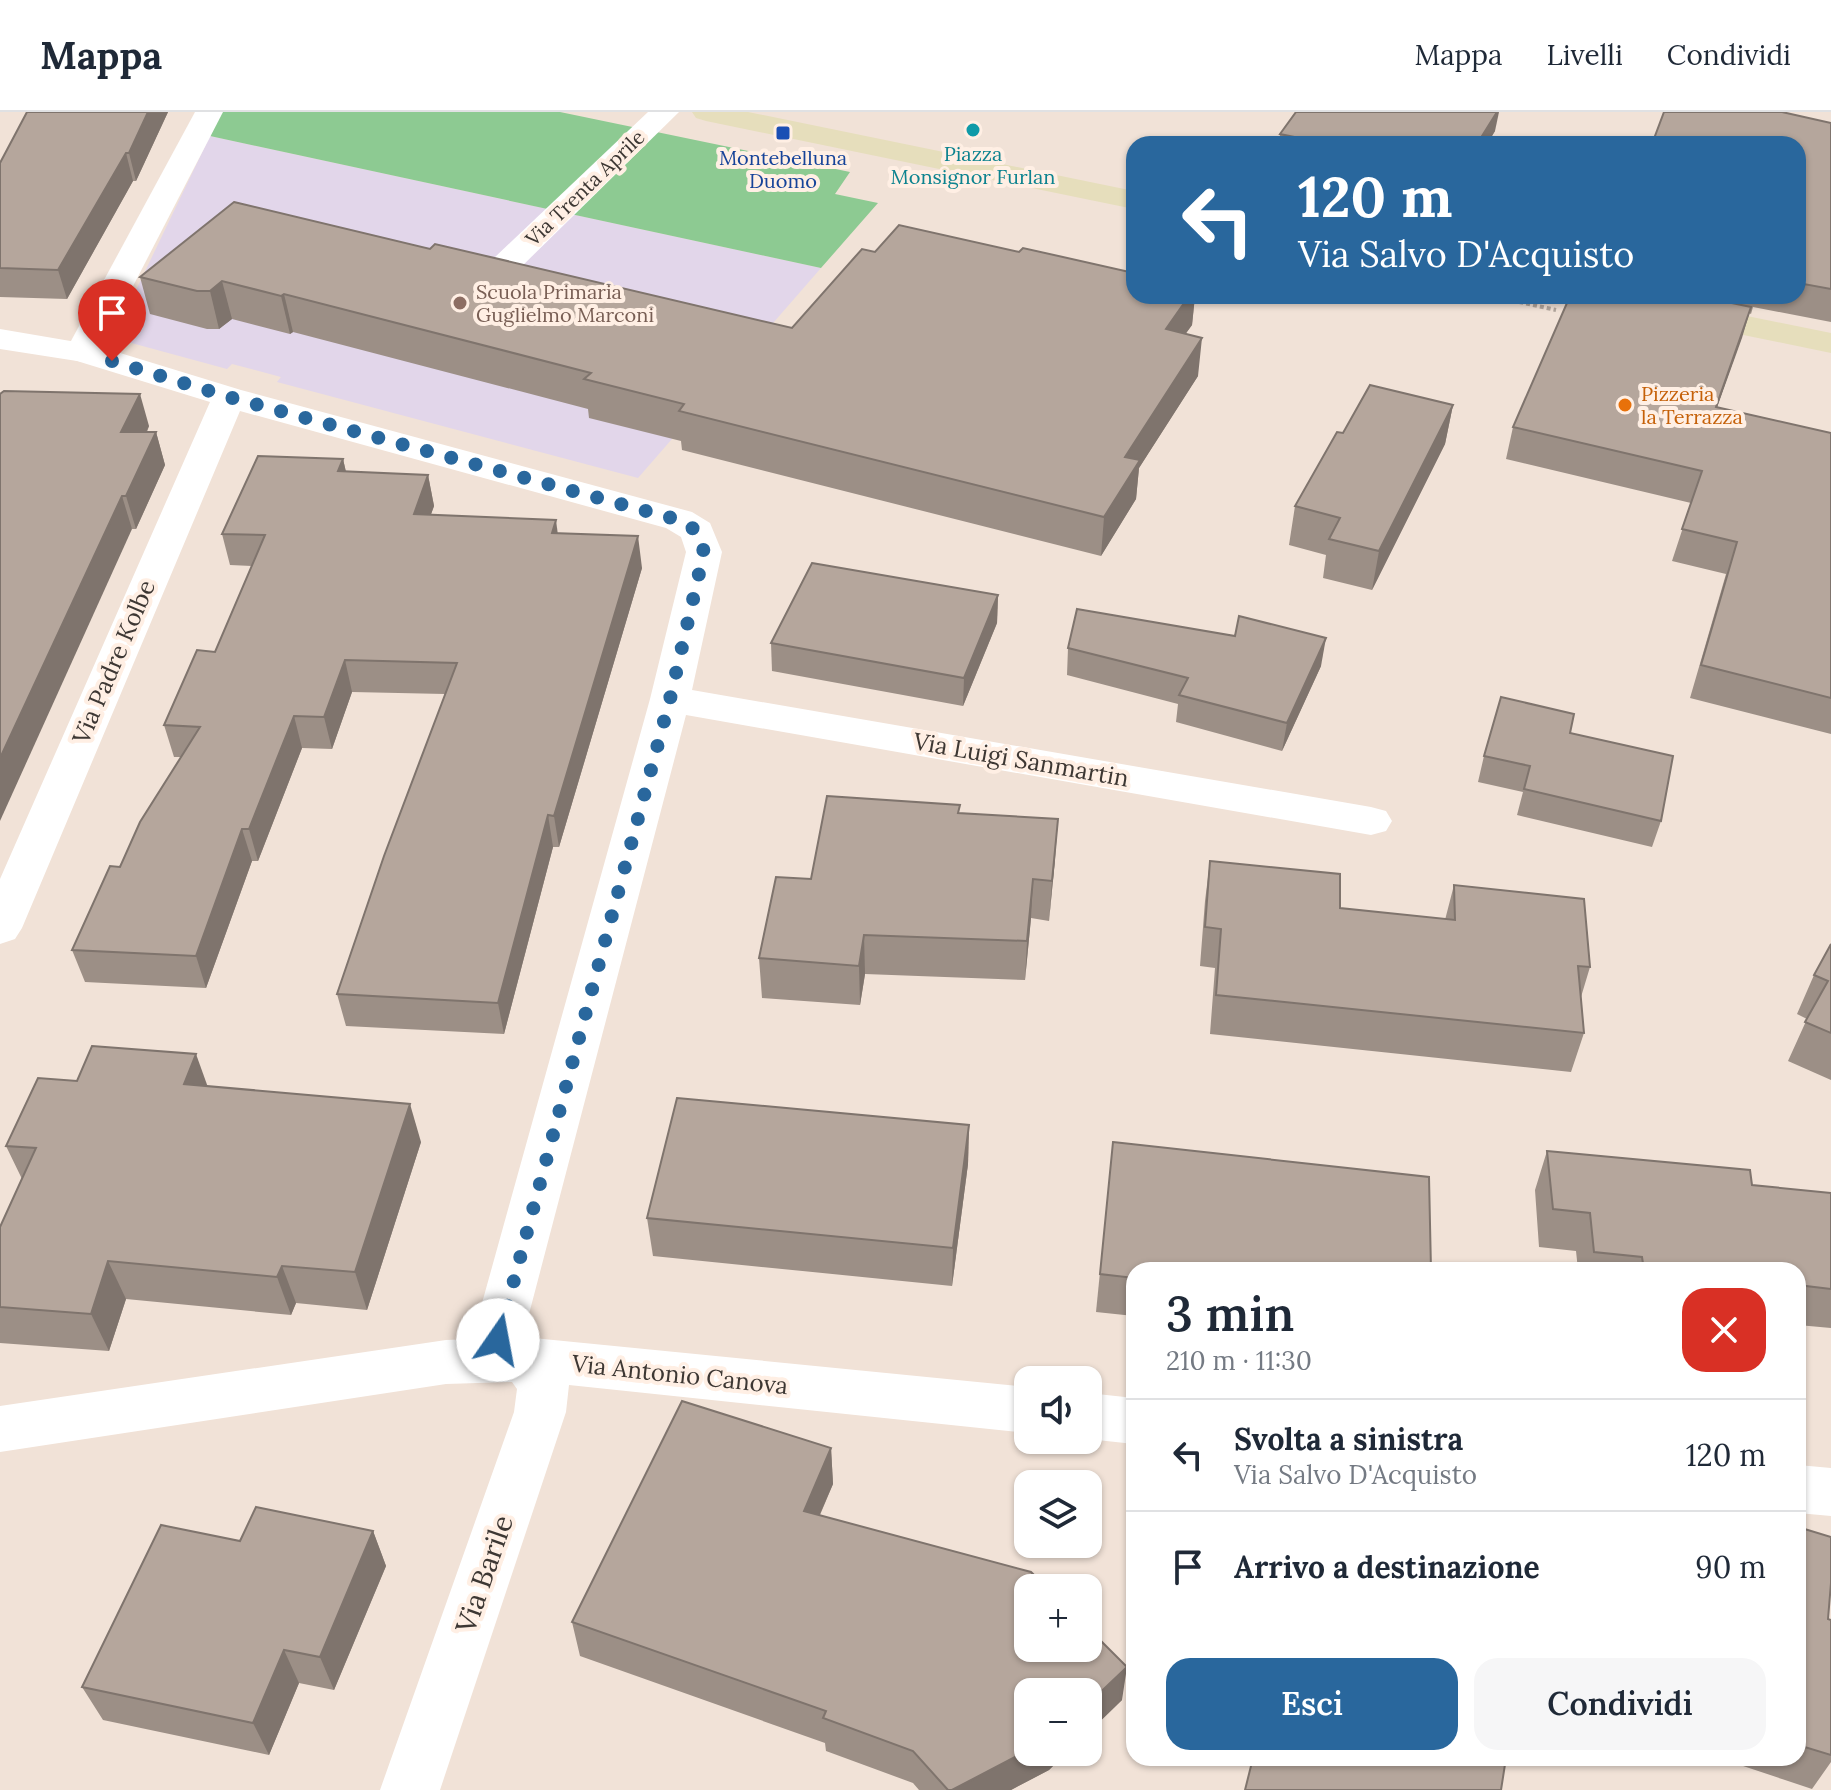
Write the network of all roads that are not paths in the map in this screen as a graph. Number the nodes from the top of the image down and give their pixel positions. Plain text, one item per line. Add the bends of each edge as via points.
1 (209, 112) edge
2 (665, 112) edge
3 (706, 112) edge
4 (768, 118) edge
5 (1126, 198) edge
6 (505, 265) edge
7 (1641, 304) edge
8 (0, 339) edge
9 (1831, 343) edge
10 (82, 352) junction
11 (229, 397) junction
12 (670, 699) junction
13 (1371, 821) dead end
14 (0, 928) edge
15 (510, 1359) junction
16 (1014, 1409) edge
17 (1102, 1418) edge
18 (1126, 1420) edge
19 (0, 1429) edge
20 (1806, 1490) edge
21 (1831, 1492) edge
22 (410, 1790) edge

1 - 10 street
2 - 6 street, Via Trenta Aprile
3 - 4 main road
4 - 5 main road
7 - 9 main road
8 - 10 street
10 - 11 street
11 - 12 street via 679,520 697,531 704,552
11 - 14 street, Via Padre Kolbe
12 - 13 street, Via Luigi Sanmartin
12 - 15 street via 507,1295
15 - 16 street, Via Antonio Canova
15 - 19 street, Via Antonio Canova via 446,1362
15 - 22 street, Via Barile via 543,1386 540,1412
17 - 18 street
20 - 21 street

